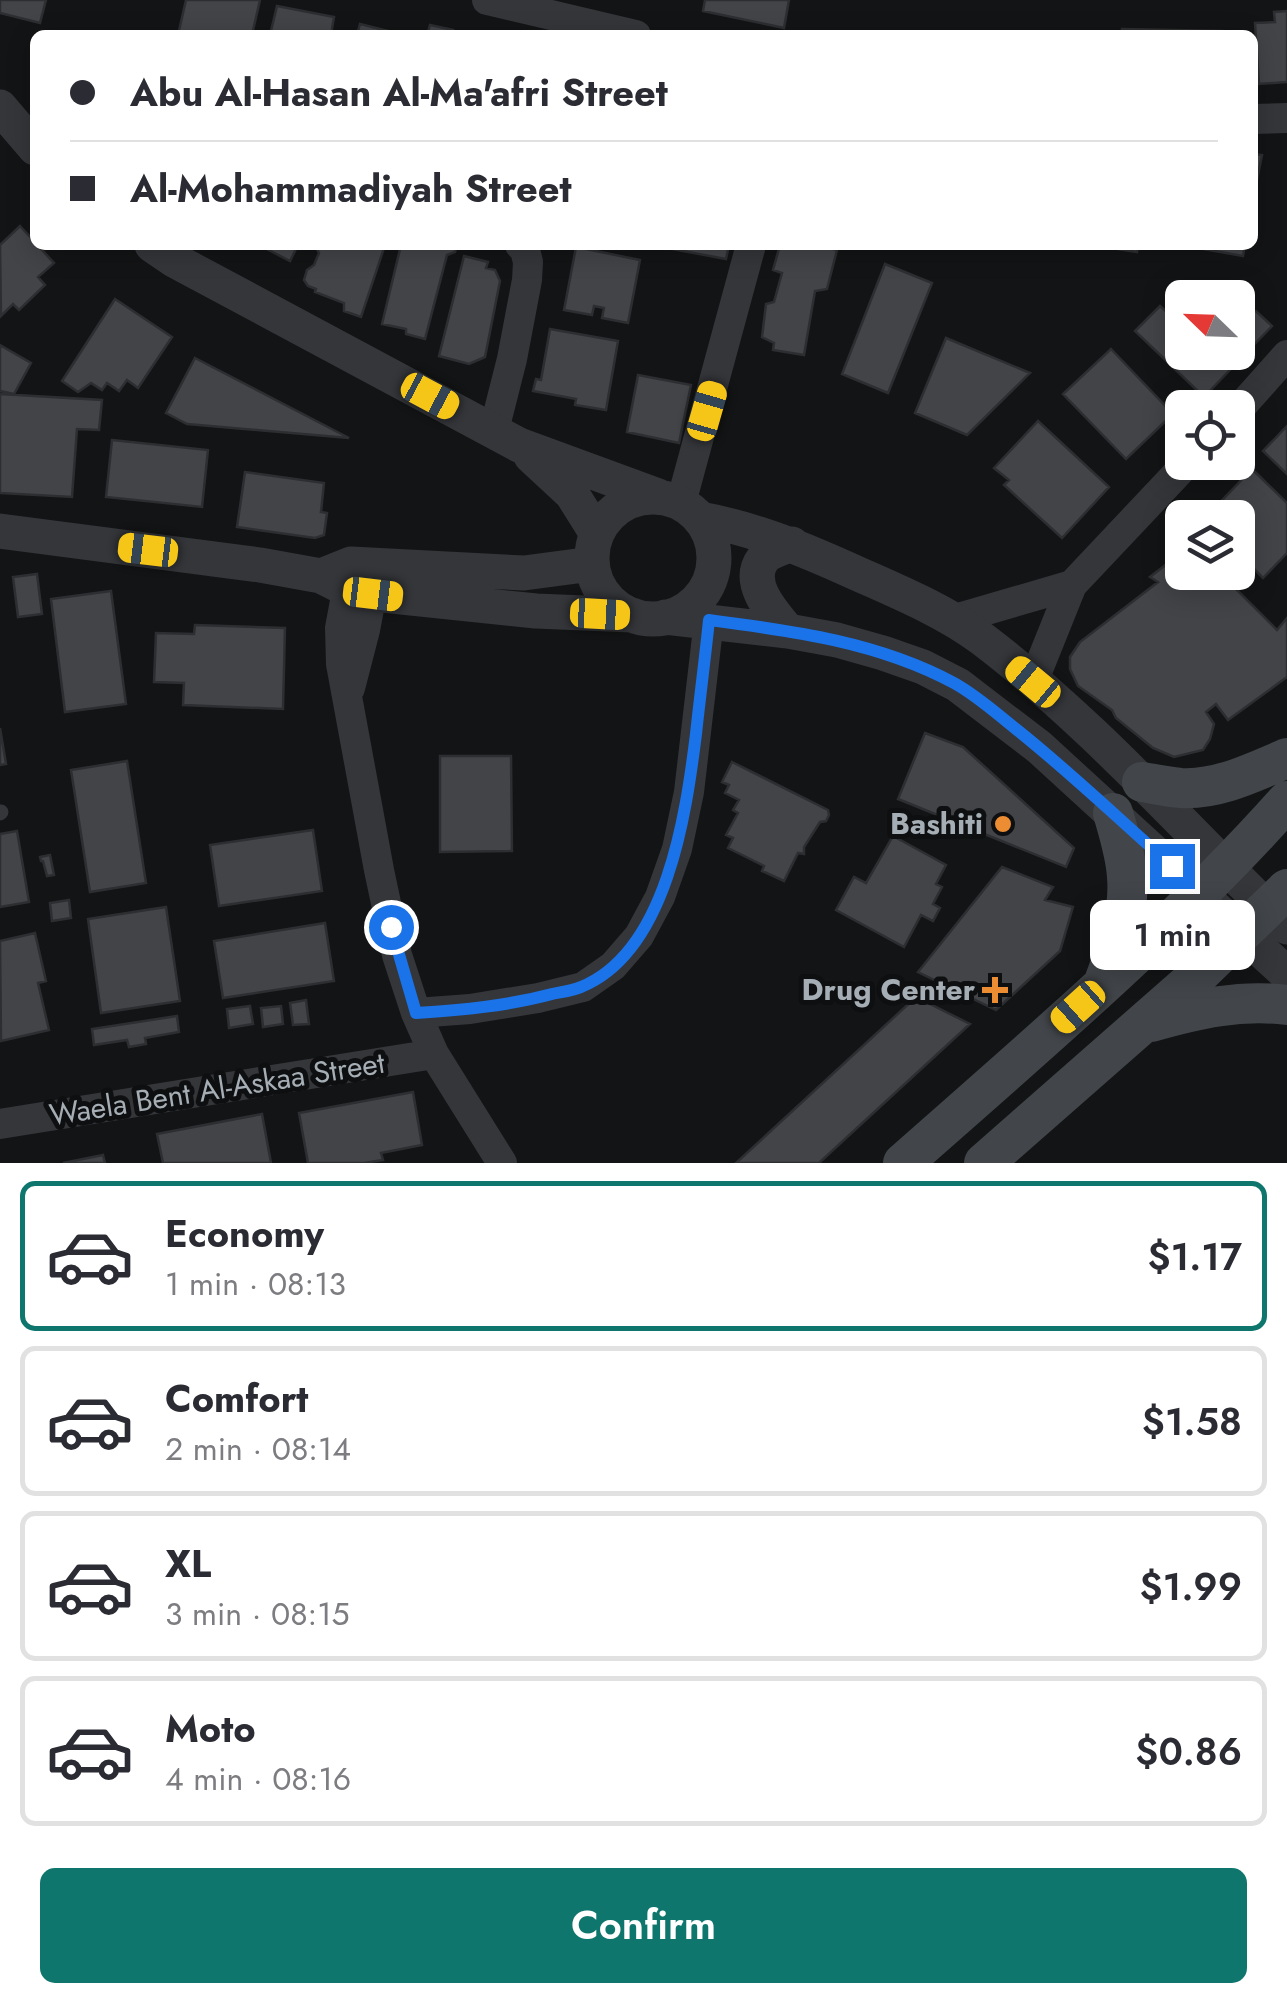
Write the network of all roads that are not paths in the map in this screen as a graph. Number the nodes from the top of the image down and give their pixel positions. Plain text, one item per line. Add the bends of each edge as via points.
1 (487, 0) edge
2 (615, 30) edge
3 (0, 107) edge
4 (1287, 118) edge
5 (1258, 119) edge
6 (30, 142) edge
7 (168, 250) edge
8 (525, 250) edge
9 (750, 250) edge
10 (1287, 355) edge
11 (1255, 391) edge
12 (506, 438) junction
13 (1171, 480) edge
14 (680, 506) junction
15 (0, 531) edge
16 (792, 544) junction
17 (595, 549) junction
18 (354, 578) junction
19 (1072, 586) junction
20 (649, 616) junction
21 (709, 620) junction
22 (952, 620) junction
23 (788, 630) junction
24 (1033, 682) junction
25 (1287, 758) edge
26 (1142, 782) junction
27 (1287, 801) edge
28 (1113, 813) junction
29 (1212, 880) junction
30 (1271, 914) edge
31 (1287, 974) edge
32 (1103, 985) junction
33 (1287, 1006) edge
34 (416, 1013) junction
35 (1142, 1024) junction
36 (434, 1054) junction
37 (0, 1124) edge
38 (502, 1163) edge
39 (903, 1163) edge
40 (984, 1163) edge

1 - 2 street
3 - 6 street
4 - 5 street
7 - 12 street
8 - 12 street via 528,280
9 - 14 street
10 - 11 street
12 - 14 street
12 - 17 street via 572,494
13 - 19 street
14 - 16 street
14 - 17 street via 643,497 629,502 605,520
14 - 20 street via 711,536 710,578 684,610
15 - 18 street
16 - 22 street
16 - 23 street via 770,553 757,573 764,599
17 - 18 street via 524,573
17 - 20 street via 601,590 620,609
18 - 20 street via 502,608
18 - 34 street via 340,648 378,870
19 - 22 street
19 - 24 street
20 - 21 street
21 - 23 street
21 - 34 street via 677,849 639,936 613,966 583,986 470,1010
22 - 24 street
23 - 28 street via 883,653 958,685
24 - 26 street
25 - 26 main road via 1197,788
26 - 29 street
27 - 29 main road
28 - 29 street
28 - 32 main road via 1127,895
29 - 30 street
29 - 32 main road
30 - 31 street
30 - 35 main road
32 - 39 main road
33 - 35 main road via 1223,1005
34 - 36 street
35 - 40 main road
36 - 37 street, Waela Bent Al-Askaa Street
36 - 38 street

